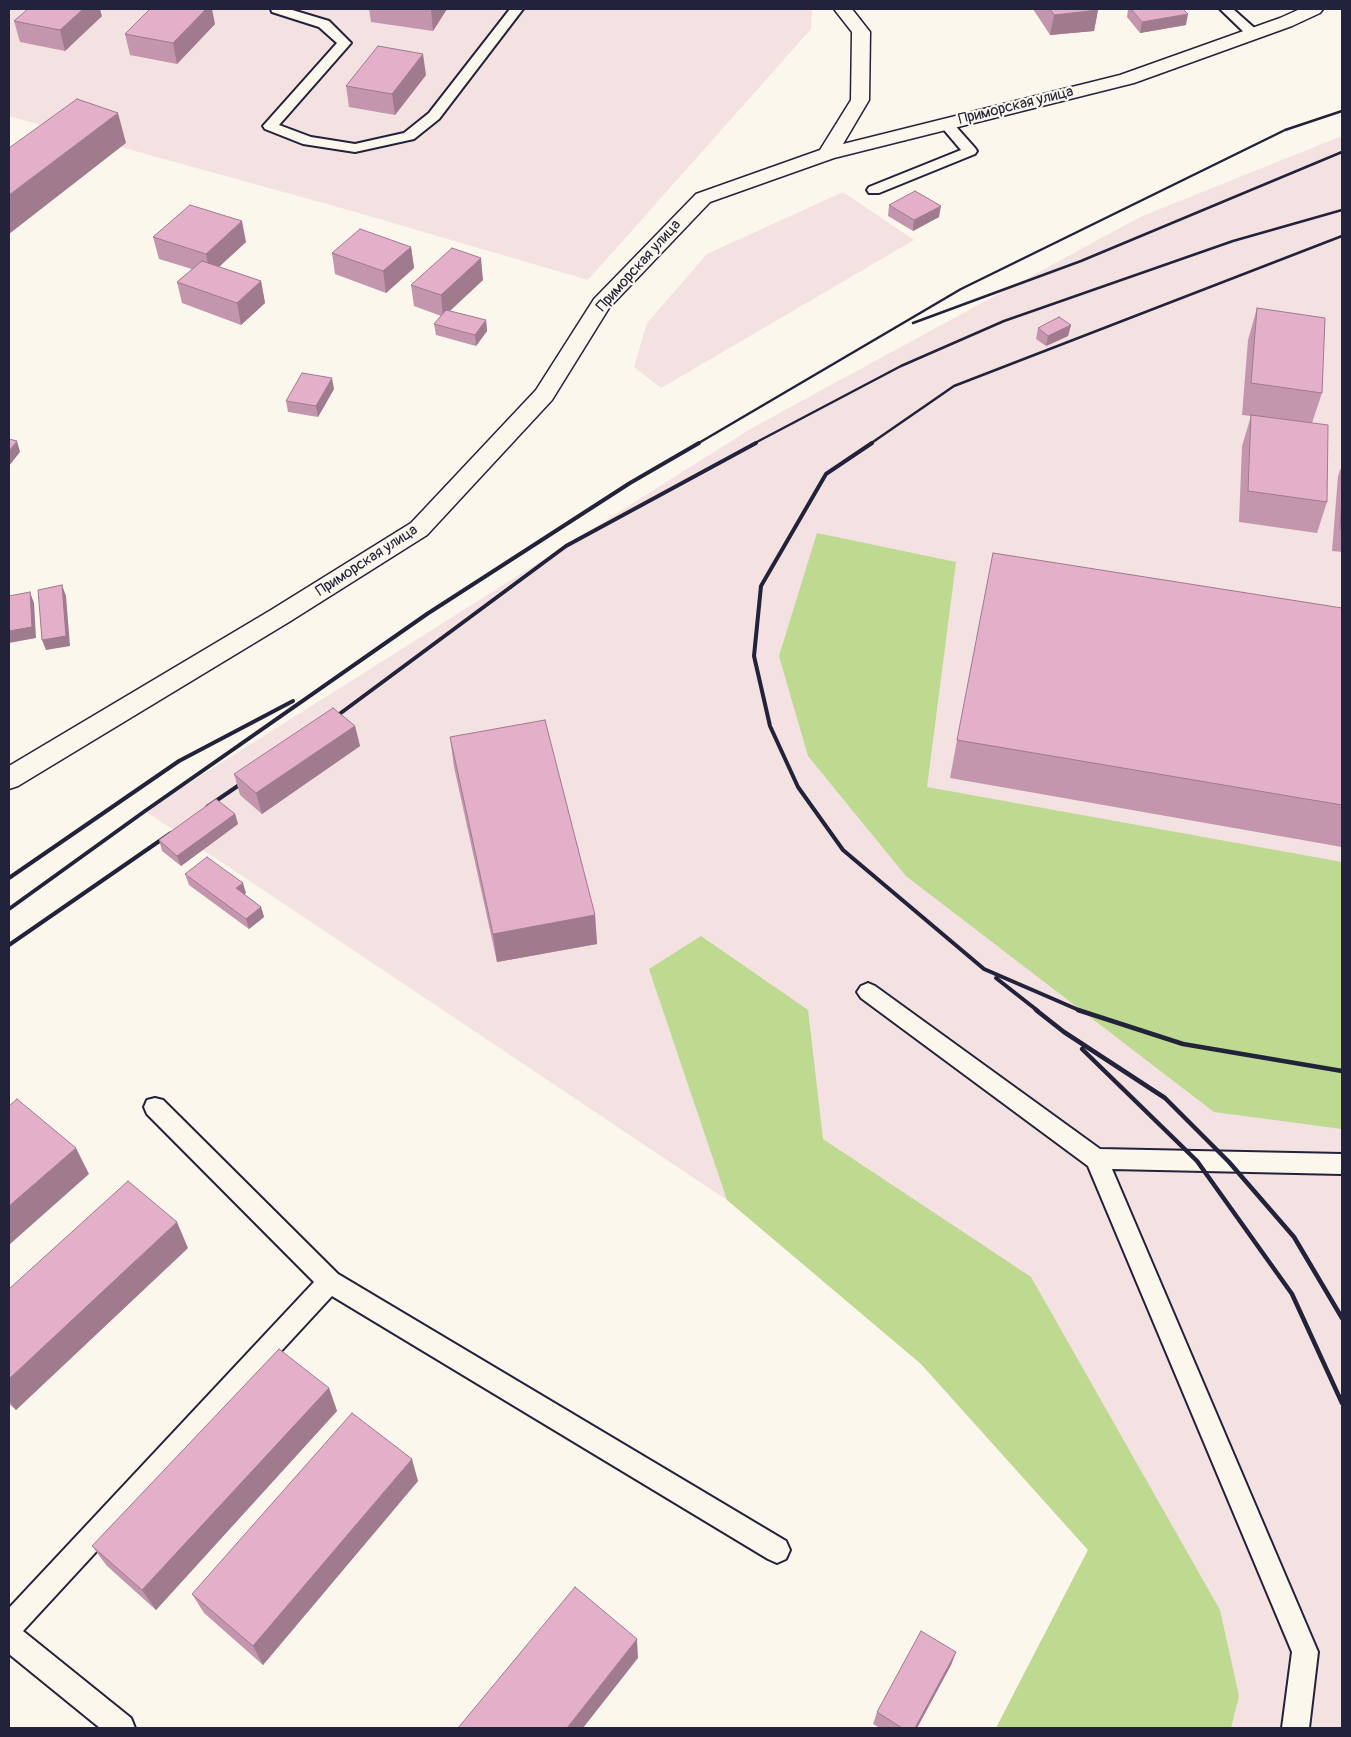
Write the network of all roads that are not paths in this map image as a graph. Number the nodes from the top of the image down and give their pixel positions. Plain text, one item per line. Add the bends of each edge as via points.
1 (277, 9) edge
2 (517, 9) edge
3 (843, 9) edge
4 (859, 9) edge
5 (1226, 9) edge
6 (1314, 9) edge
7 (861, 32) junction
8 (1253, 33) junction
9 (946, 124) junction
10 (827, 154) junction
11 (874, 190) dead end
12 (9, 779) edge
13 (868, 992) dead end
14 (155, 1107) dead end
15 (1096, 1159) junction
16 (1342, 1164) edge
17 (330, 1282) junction
18 (777, 1550) dead end
19 (9, 1627) edge
20 (9, 1637) edge
21 (121, 1728) edge
22 (1296, 1728) edge

1 - 2 lane via 324,24 344,42 270,126 308,141 355,148 409,136 434,116
3 - 7 street
4 - 7 street
5 - 8 lane
6 - 8 street, Приморская улица
7 - 10 street via 860,100
8 - 9 street, Приморская улица via 1127,79
9 - 10 street, Приморская улица
9 - 11 lane via 970,151
10 - 12 street, Приморская улица via 703,198 601,304 544,395 419,529
13 - 15 lane
14 - 17 lane
15 - 16 lane
15 - 22 lane via 1306,1652
17 - 18 lane
17 - 19 lane
20 - 21 lane

